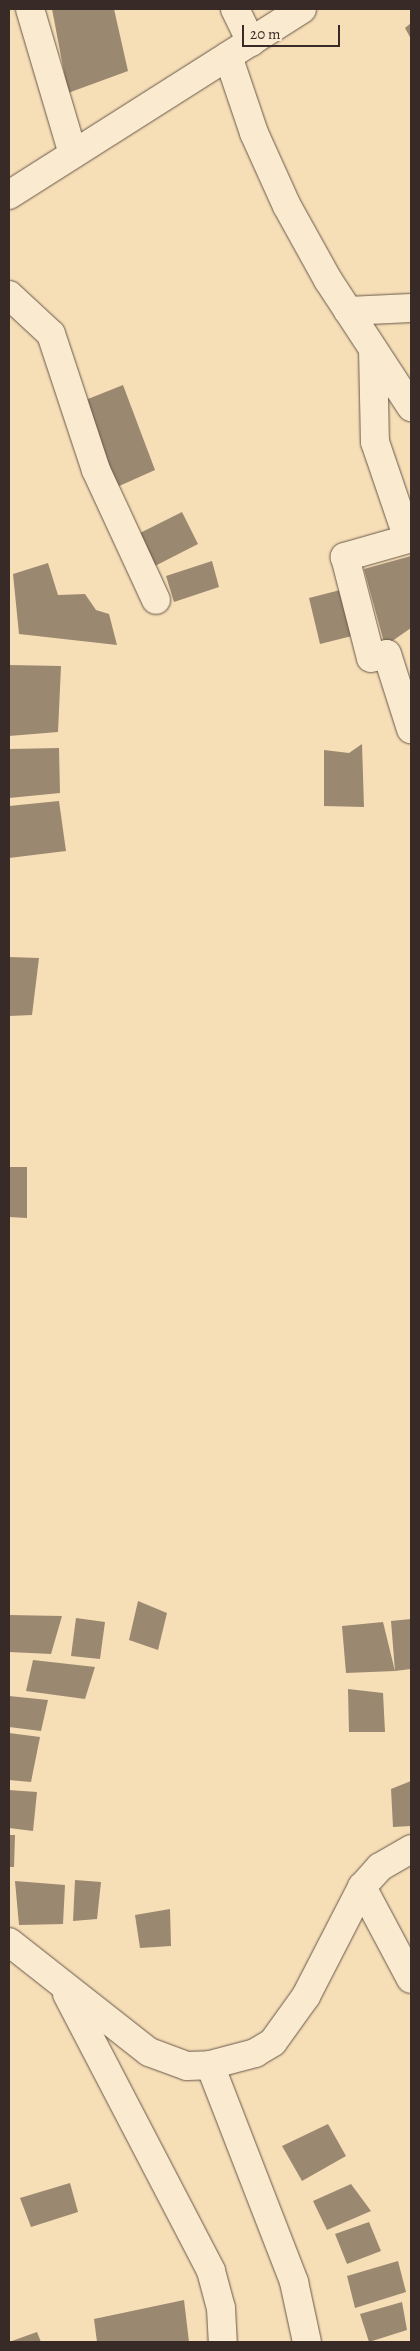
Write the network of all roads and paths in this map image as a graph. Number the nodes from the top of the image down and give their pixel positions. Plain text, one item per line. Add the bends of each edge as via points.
1 (30, 9) edge
2 (235, 9) edge
3 (302, 9) edge
4 (251, 42) junction
5 (228, 56) junction
6 (73, 154) junction
7 (9, 195) edge
8 (9, 295) edge
9 (411, 308) edge
10 (348, 311) junction
11 (373, 349) junction
12 (411, 407) edge
13 (410, 538) edge
14 (156, 600) dead end
15 (411, 729) edge
16 (411, 1849) edge
17 (362, 1887) junction
18 (9, 1942) edge
19 (411, 1979) edge
20 (63, 1986) junction
21 (210, 2065) junction
22 (223, 2342) edge
23 (307, 2342) edge

1 - 6 street
2 - 4 street
3 - 4 street
4 - 5 street
5 - 6 street
5 - 10 street via 254,133 287,206
6 - 7 street
8 - 14 street via 51,334 96,470
9 - 10 street
10 - 11 street
11 - 12 street
11 - 13 street via 375,442
13 - 15 street via 345,558 370,658 387,654
16 - 17 street via 380,1867
17 - 19 street
17 - 21 street via 306,1996 273,2042 255,2053
18 - 20 street
20 - 21 street via 149,2052 187,2066
20 - 22 street via 211,2271 221,2308
21 - 23 street via 294,2282

